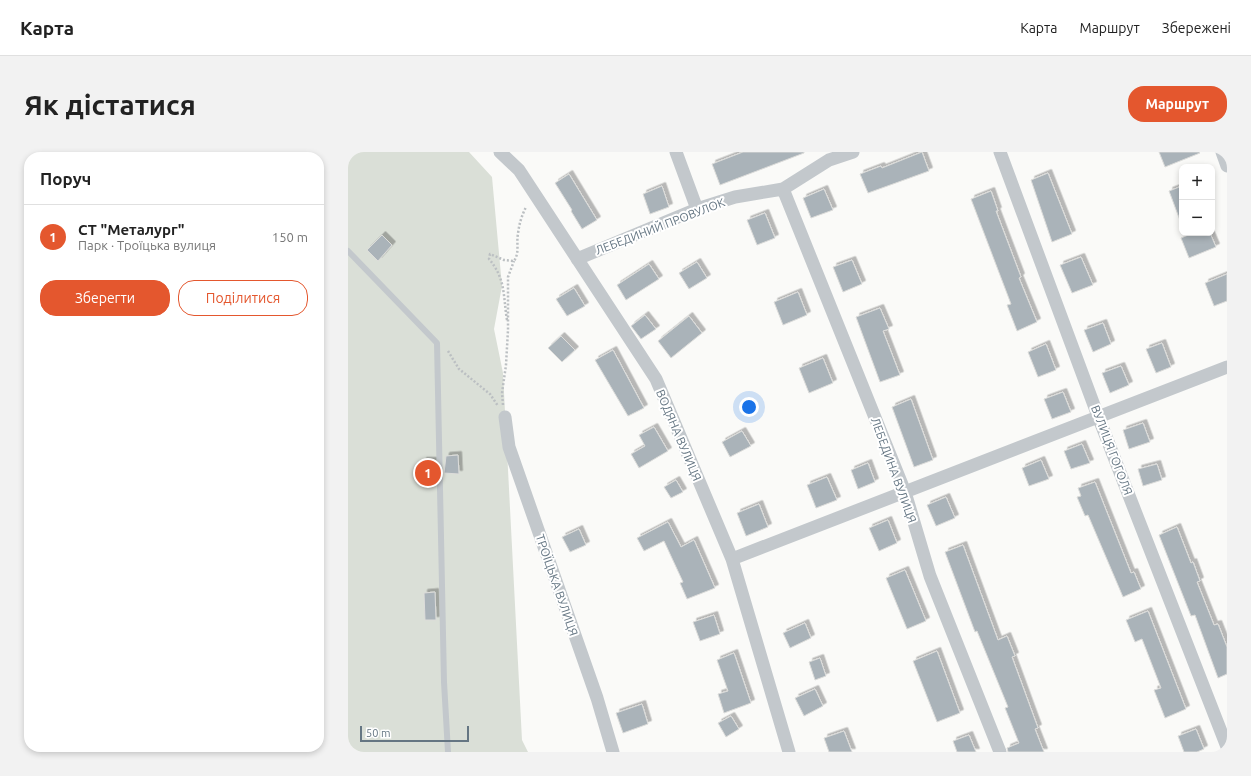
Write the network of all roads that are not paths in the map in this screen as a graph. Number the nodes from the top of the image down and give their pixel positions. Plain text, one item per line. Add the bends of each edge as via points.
1 (500, 152) edge
2 (676, 152) edge
3 (853, 152) edge
4 (1000, 152) edge
5 (1222, 152) edge
6 (827, 156) edge
7 (1227, 166) edge
8 (783, 189) junction
9 (697, 209) junction
10 (348, 251) edge
11 (577, 259) junction
12 (1227, 367) edge
13 (1098, 416) junction
14 (505, 417) road end
15 (905, 492) junction
16 (732, 559) junction
17 (1227, 748) edge
18 (448, 752) edge
19 (613, 752) edge
20 (789, 752) edge
21 (1000, 752) edge

1 - 11 street, ВОДЯНА ВУЛИЦЯ via 519,170
2 - 9 street
3 - 6 street, ЛЕБЕДИНИЙ ПРОВУЛОК
4 - 13 street, ВУЛИЦЯ ГОГОЛЯ
5 - 7 street
6 - 8 street, ЛЕБЕДИНИЙ ПРОВУЛОК
8 - 9 street, ЛЕБЕДИНИЙ ПРОВУЛОК via 735,197
8 - 15 street, ЛЕБЕДИНА ВУЛИЦЯ
9 - 11 street, ЛЕБЕДИНИЙ ПРОВУЛОК
10 - 18 lane via 437,343 444,682
11 - 16 street, ВОДЯНА ВУЛИЦЯ via 656,379
12 - 13 street
13 - 15 street
13 - 17 street, ВУЛИЦЯ ГОГОЛЯ
14 - 19 street, ТРОЇЦЬКА ВУЛИЦЯ via 509,447 597,698
15 - 16 street
15 - 21 street, ЛЕБЕДИНА ВУЛИЦЯ via 930,576
16 - 20 street, ВОДЯНА ВУЛИЦЯ

